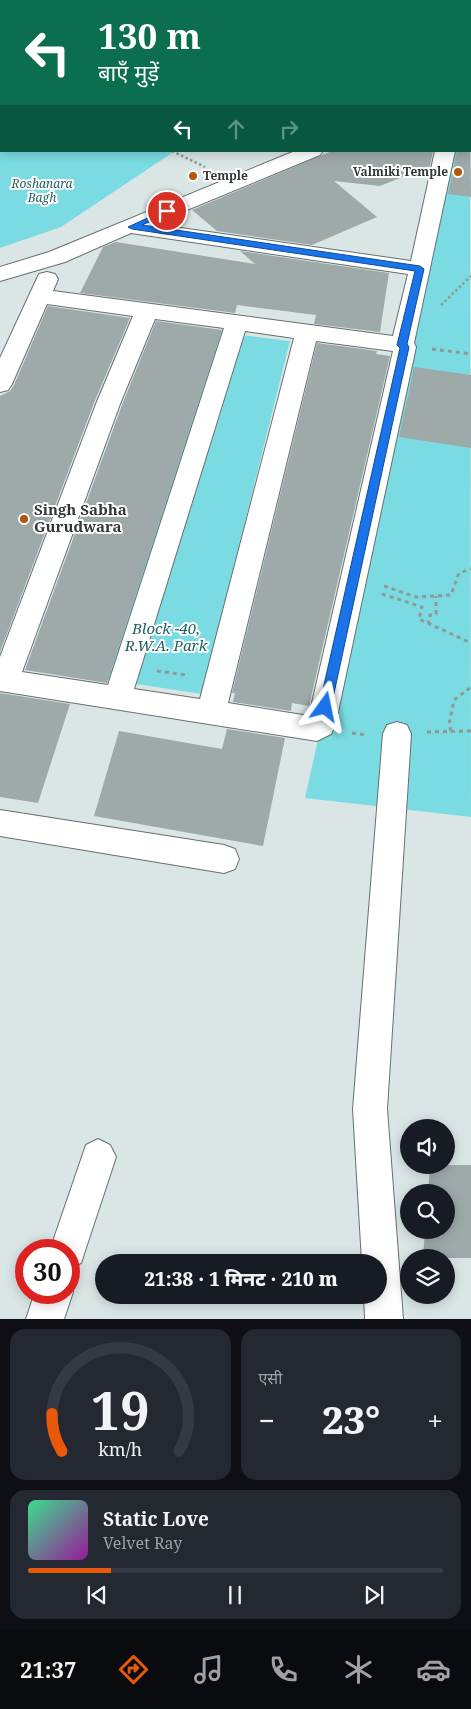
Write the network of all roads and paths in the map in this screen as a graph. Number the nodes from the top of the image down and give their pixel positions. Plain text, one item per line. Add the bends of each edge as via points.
1 (310, 152) edge
2 (445, 152) edge
3 (132, 227) junction
4 (57, 257) junction
5 (420, 269) junction
6 (0, 274) edge
7 (40, 296) junction
8 (147, 310) junction
9 (237, 322) junction
10 (307, 332) junction
11 (402, 345) junction
12 (471, 354) edge
13 (2, 376) edge
14 (471, 569) edge
15 (379, 585) dead end
16 (376, 591) dead end
17 (436, 596) junction
18 (430, 624) junction
19 (471, 643) edge
20 (189, 665) dead end
21 (127, 667) junction
22 (3, 680) edge
23 (471, 687) edge
24 (118, 697) junction
25 (211, 713) junction
26 (451, 731) dead end
27 (397, 734) dead end
28 (0, 822) edge
29 (224, 860) dead end
30 (98, 1157) dead end
31 (72, 1239) edge
32 (50, 1304) edge
33 (45, 1319) edge
34 (384, 1319) edge

1 - 3 street
2 - 5 street
3 - 4 street
3 - 5 street
4 - 6 street
4 - 7 street
5 - 11 street
7 - 8 street
7 - 13 street
8 - 9 street
8 - 22 street
9 - 10 street
9 - 21 street
10 - 11 street
10 - 25 street
11 - 12 path
11 - 25 street via 321,726 317,730
14 - 17 path via 459,573 451,595
15 - 17 path via 416,597
16 - 18 path via 422,606 419,619
17 - 18 path via 436,614 430,615
18 - 19 path
20 - 21 path via 186,675
21 - 24 street
22 - 24 street
23 - 26 path via 454,700
24 - 25 street
27 - 34 street via 370,1109
28 - 29 street
30 - 31 street
32 - 33 street

